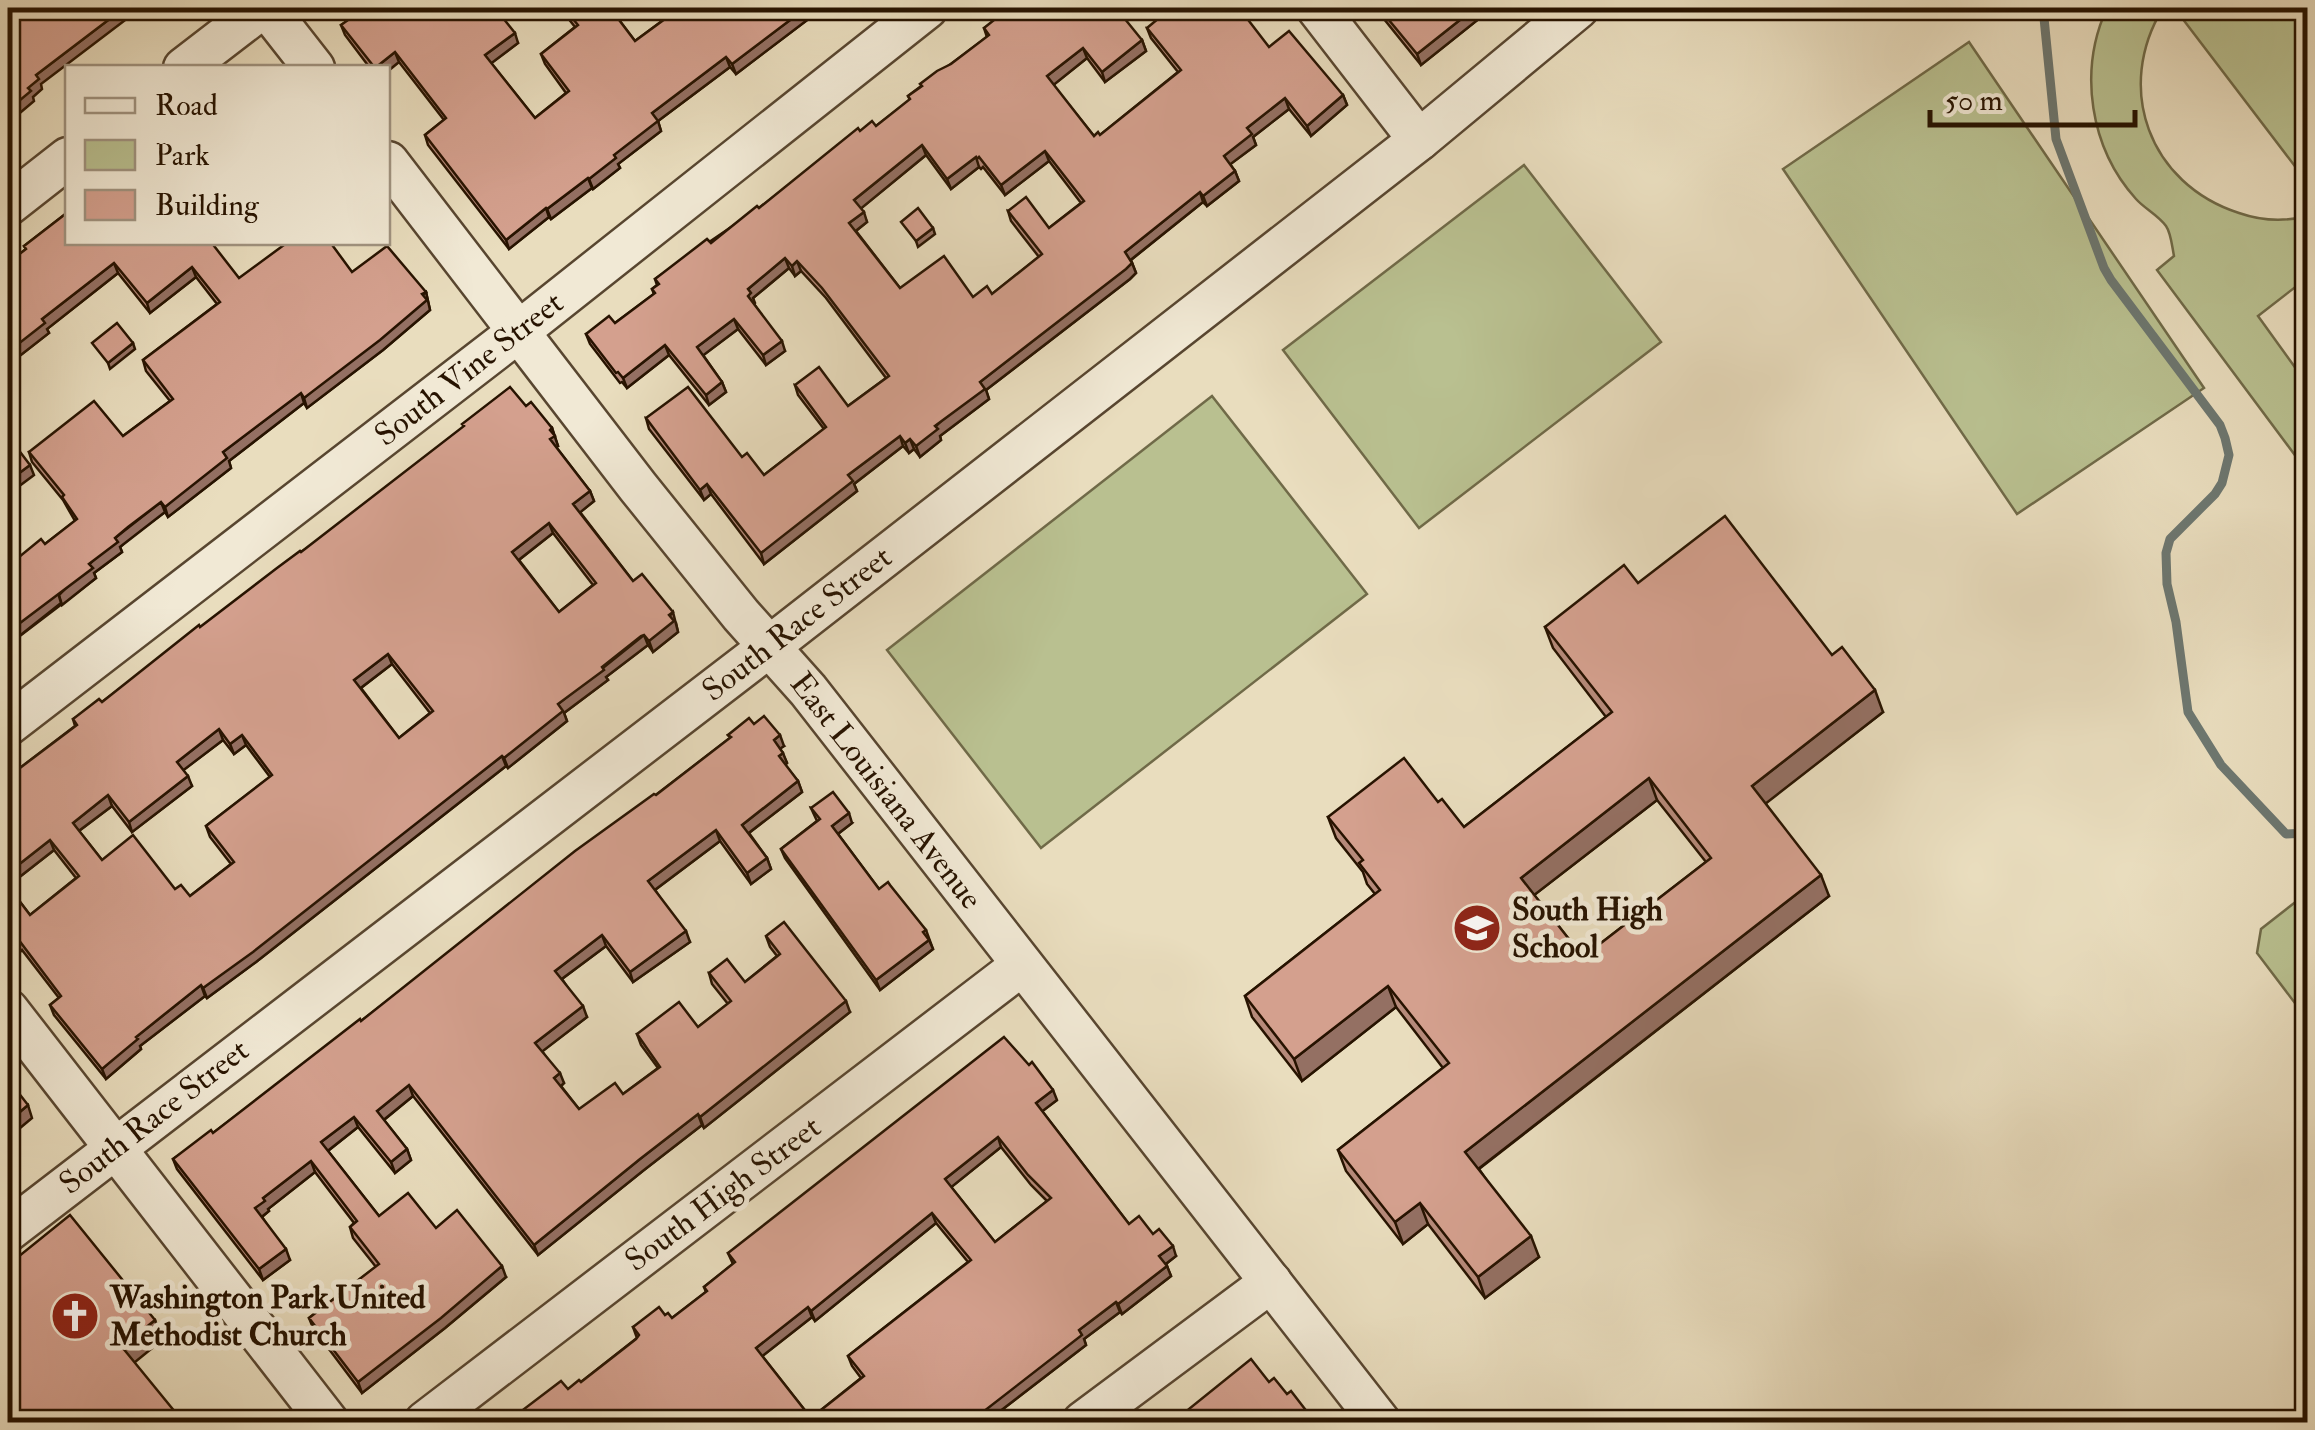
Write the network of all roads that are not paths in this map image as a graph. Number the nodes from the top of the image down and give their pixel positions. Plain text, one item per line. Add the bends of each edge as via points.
1 (264, 8) edge
2 (927, 8) edge
3 (1317, 8) edge
4 (1578, 8) edge
5 (188, 65) edge
6 (312, 65) edge
7 (1419, 140) junction
8 (65, 160) edge
9 (390, 165) edge
10 (8, 205) edge
11 (518, 332) junction
12 (770, 646) junction
13 (8, 725) edge
14 (1022, 965) junction
15 (8, 1010) edge
16 (114, 1147) junction
17 (8, 1231) edge
18 (1270, 1282) junction
19 (328, 1422) edge
20 (425, 1422) edge
21 (1083, 1422) edge
22 (1380, 1422) edge

1 - 5 street
1 - 6 street
2 - 11 street, South Vine Street
3 - 7 street
4 - 7 street, South Race Street
7 - 12 street, South Race Street
8 - 10 street
9 - 11 street, East Louisiana Avenue
11 - 12 street, East Louisiana Avenue
11 - 13 street, South Vine Street
12 - 14 street, East Louisiana Avenue
12 - 16 street, South Race Street
14 - 18 street, East Louisiana Avenue
14 - 20 street, South High Street
15 - 16 street
16 - 17 street, South Race Street
16 - 19 street
18 - 21 street
18 - 22 street, East Louisiana Avenue

